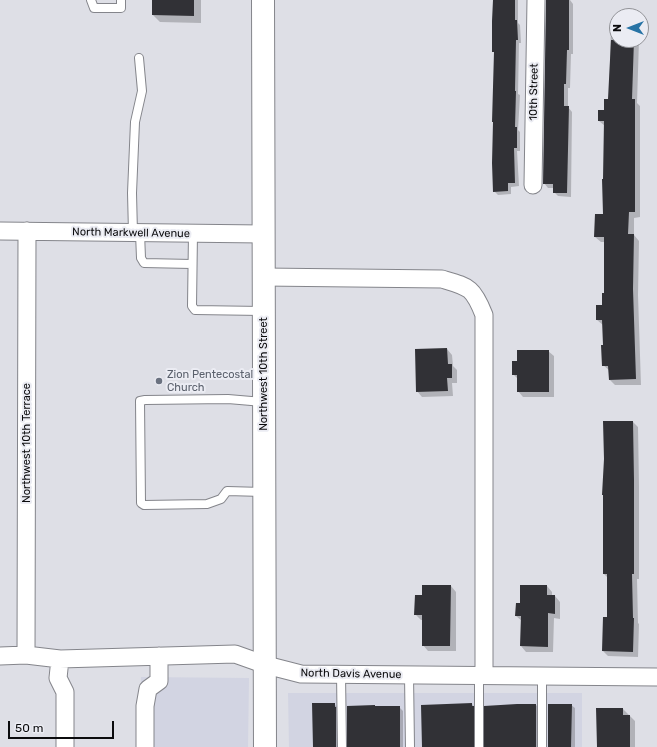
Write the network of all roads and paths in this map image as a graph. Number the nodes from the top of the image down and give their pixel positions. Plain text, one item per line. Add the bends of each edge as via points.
1 (91, 0) edge
2 (121, 0) edge
3 (262, 0) edge
4 (536, 0) edge
5 (139, 58) dead end
6 (533, 185) dead end
7 (0, 231) edge
8 (28, 231) junction
9 (136, 233) junction
10 (193, 234) junction
11 (263, 234) junction
12 (192, 264) junction
13 (263, 277) junction
14 (263, 311) junction
15 (264, 402) junction
16 (264, 492) junction
17 (26, 655) junction
18 (0, 656) edge
19 (159, 656) junction
20 (60, 659) junction
21 (266, 665) junction
22 (341, 674) junction
23 (410, 675) junction
24 (482, 675) junction
25 (542, 676) junction
26 (657, 677) edge
27 (65, 747) edge
28 (145, 747) edge
29 (266, 747) edge
30 (342, 747) edge
31 (410, 747) edge
32 (479, 747) edge
33 (542, 747) edge

1 - 2 lane via 94,8 121,8
3 - 11 main road, Northwest 10th Street
4 - 6 street, 10th Street
5 - 9 lane via 142,91 135,122 132,193
7 - 8 street, North Markwell Avenue
8 - 9 street, North Markwell Avenue
8 - 17 street, Northwest 10th Terrace
9 - 10 street, North Markwell Avenue
9 - 12 lane via 144,263
10 - 11 street, North Markwell Avenue
10 - 12 lane
11 - 13 main road, Northwest 10th Street
12 - 14 lane via 192,306 195,310
13 - 14 main road, Northwest 10th Street
13 - 24 street via 442,279 466,286 478,299 484,315
14 - 15 main road, Northwest 10th Street
15 - 16 main road, Northwest 10th Street
15 - 16 lane via 228,399 140,401 141,503 207,504 221,500 227,491
16 - 21 main road, Northwest 10th Street
17 - 18 street, North Davis Avenue
17 - 20 street, North Davis Avenue
19 - 20 street, North Davis Avenue
19 - 21 street, North Davis Avenue via 235,654
19 - 28 street via 159,681 148,689 144,706
20 - 27 street via 58,678 65,692
21 - 22 street, North Davis Avenue via 301,674
21 - 29 main road, Northwest 10th Street
22 - 23 street, North Davis Avenue
22 - 30 lane
23 - 24 street, North Davis Avenue
23 - 31 lane
24 - 25 street, North Davis Avenue
24 - 32 lane
25 - 26 street, North Davis Avenue
25 - 33 lane

